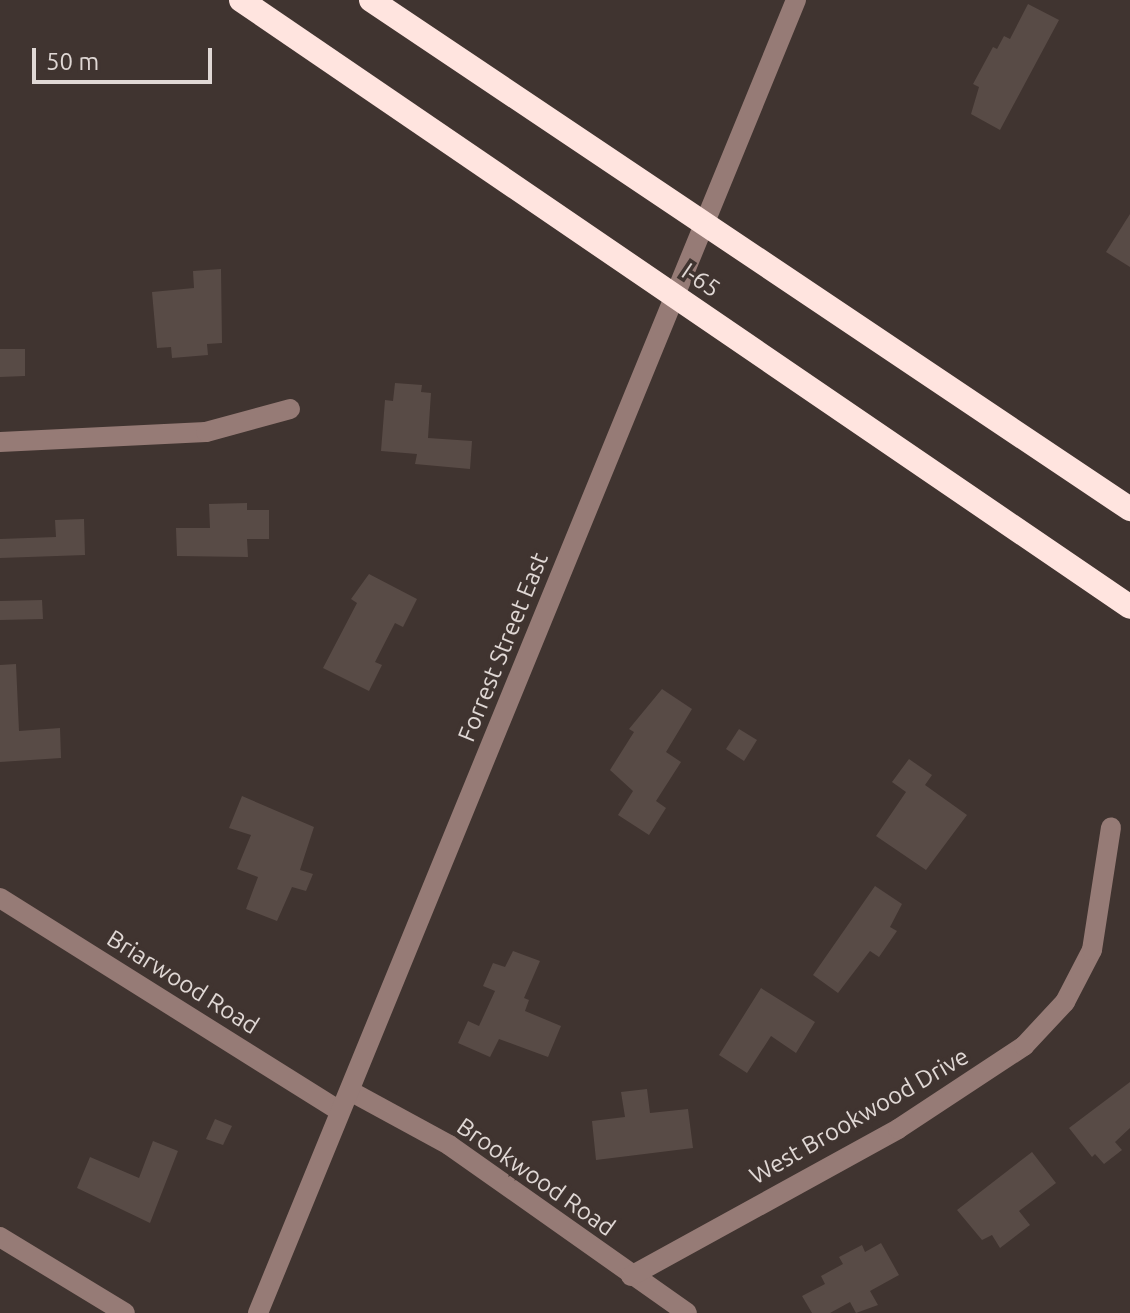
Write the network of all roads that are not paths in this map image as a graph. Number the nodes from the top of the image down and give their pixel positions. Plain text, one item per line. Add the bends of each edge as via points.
1 (241, 0) edge
2 (371, 0) edge
3 (796, 0) edge
4 (290, 409) dead end
5 (0, 442) edge
6 (1130, 509) edge
7 (1130, 607) edge
8 (1111, 827) dead end
9 (0, 898) edge
10 (350, 1091) junction
11 (339, 1111) junction
12 (0, 1237) edge
13 (631, 1276) junction
14 (125, 1313) edge
15 (258, 1313) edge
16 (687, 1313) edge

1 - 7 highway, I-65
2 - 6 highway
3 - 10 street, Forrest Street East
4 - 5 street via 206,432
8 - 13 street, West Brookwood Drive via 1092,950 1065,1002 1024,1046 898,1129
9 - 11 street, Briarwood Road
10 - 11 street, Forrest Street East
10 - 13 street, Brookwood Road via 449,1145
11 - 15 street, Forrest Street East
12 - 14 street
13 - 16 street, Brookwood Road

